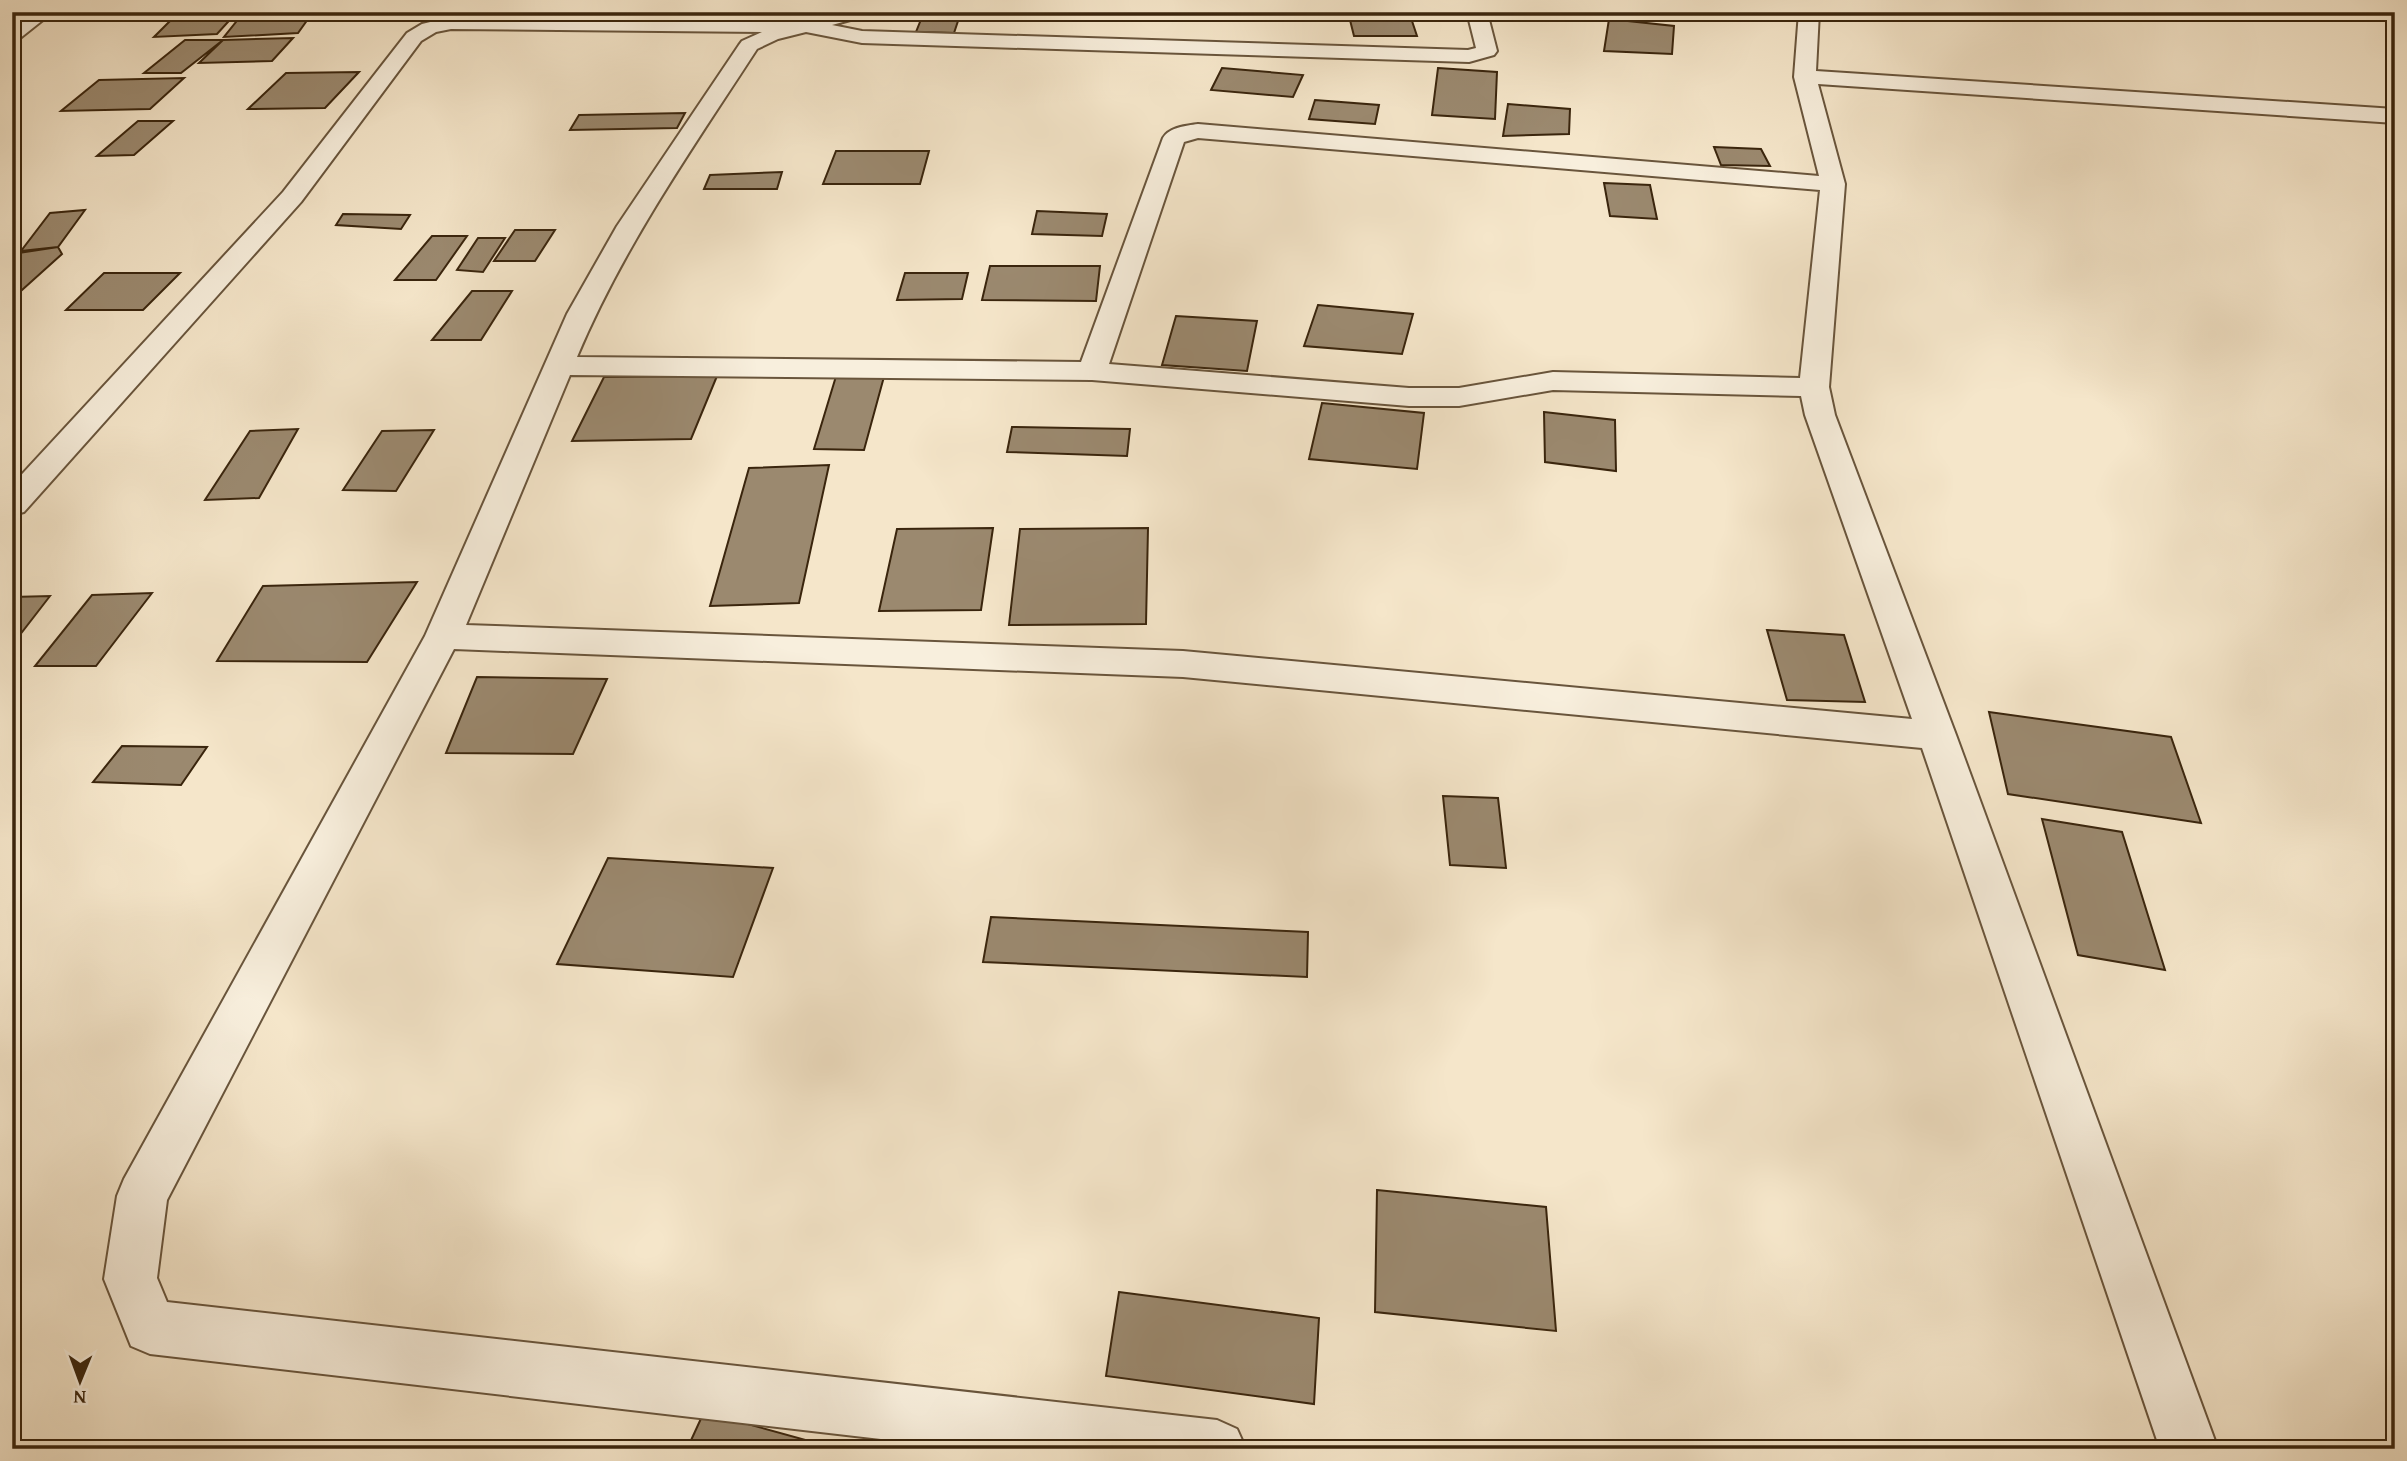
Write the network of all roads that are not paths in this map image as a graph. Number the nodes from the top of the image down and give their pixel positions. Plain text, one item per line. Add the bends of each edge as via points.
1 (43, 12) edge
2 (857, 12) edge
3 (1477, 12) edge
4 (1808, 12) edge
5 (806, 26) junction
6 (12, 35) edge
7 (862, 37) junction
8 (1805, 77) junction
9 (2395, 116) edge
10 (1833, 184) junction
11 (559, 366) junction
12 (1092, 371) junction
13 (1814, 387) junction
14 (12, 505) edge
15 (443, 636) junction
16 (1937, 735) junction
17 (1217, 1449) edge
18 (2189, 1449) edge

1 - 6 street
2 - 5 street
2 - 7 street
3 - 7 street via 1487,51 1469,56
4 - 8 street
5 - 7 street
5 - 11 street via 749,46 630,226 581,314
5 - 14 street via 451,23 414,37 292,197
8 - 9 street
8 - 10 street
10 - 12 street via 1184,133 1174,138
10 - 13 street
11 - 12 street
11 - 15 street
12 - 13 street via 1409,397 1459,397 1553,381
13 - 16 street via 1820,415
15 - 16 street via 1183,664
15 - 17 street via 142,1196 130,1279 150,1327
16 - 18 street

